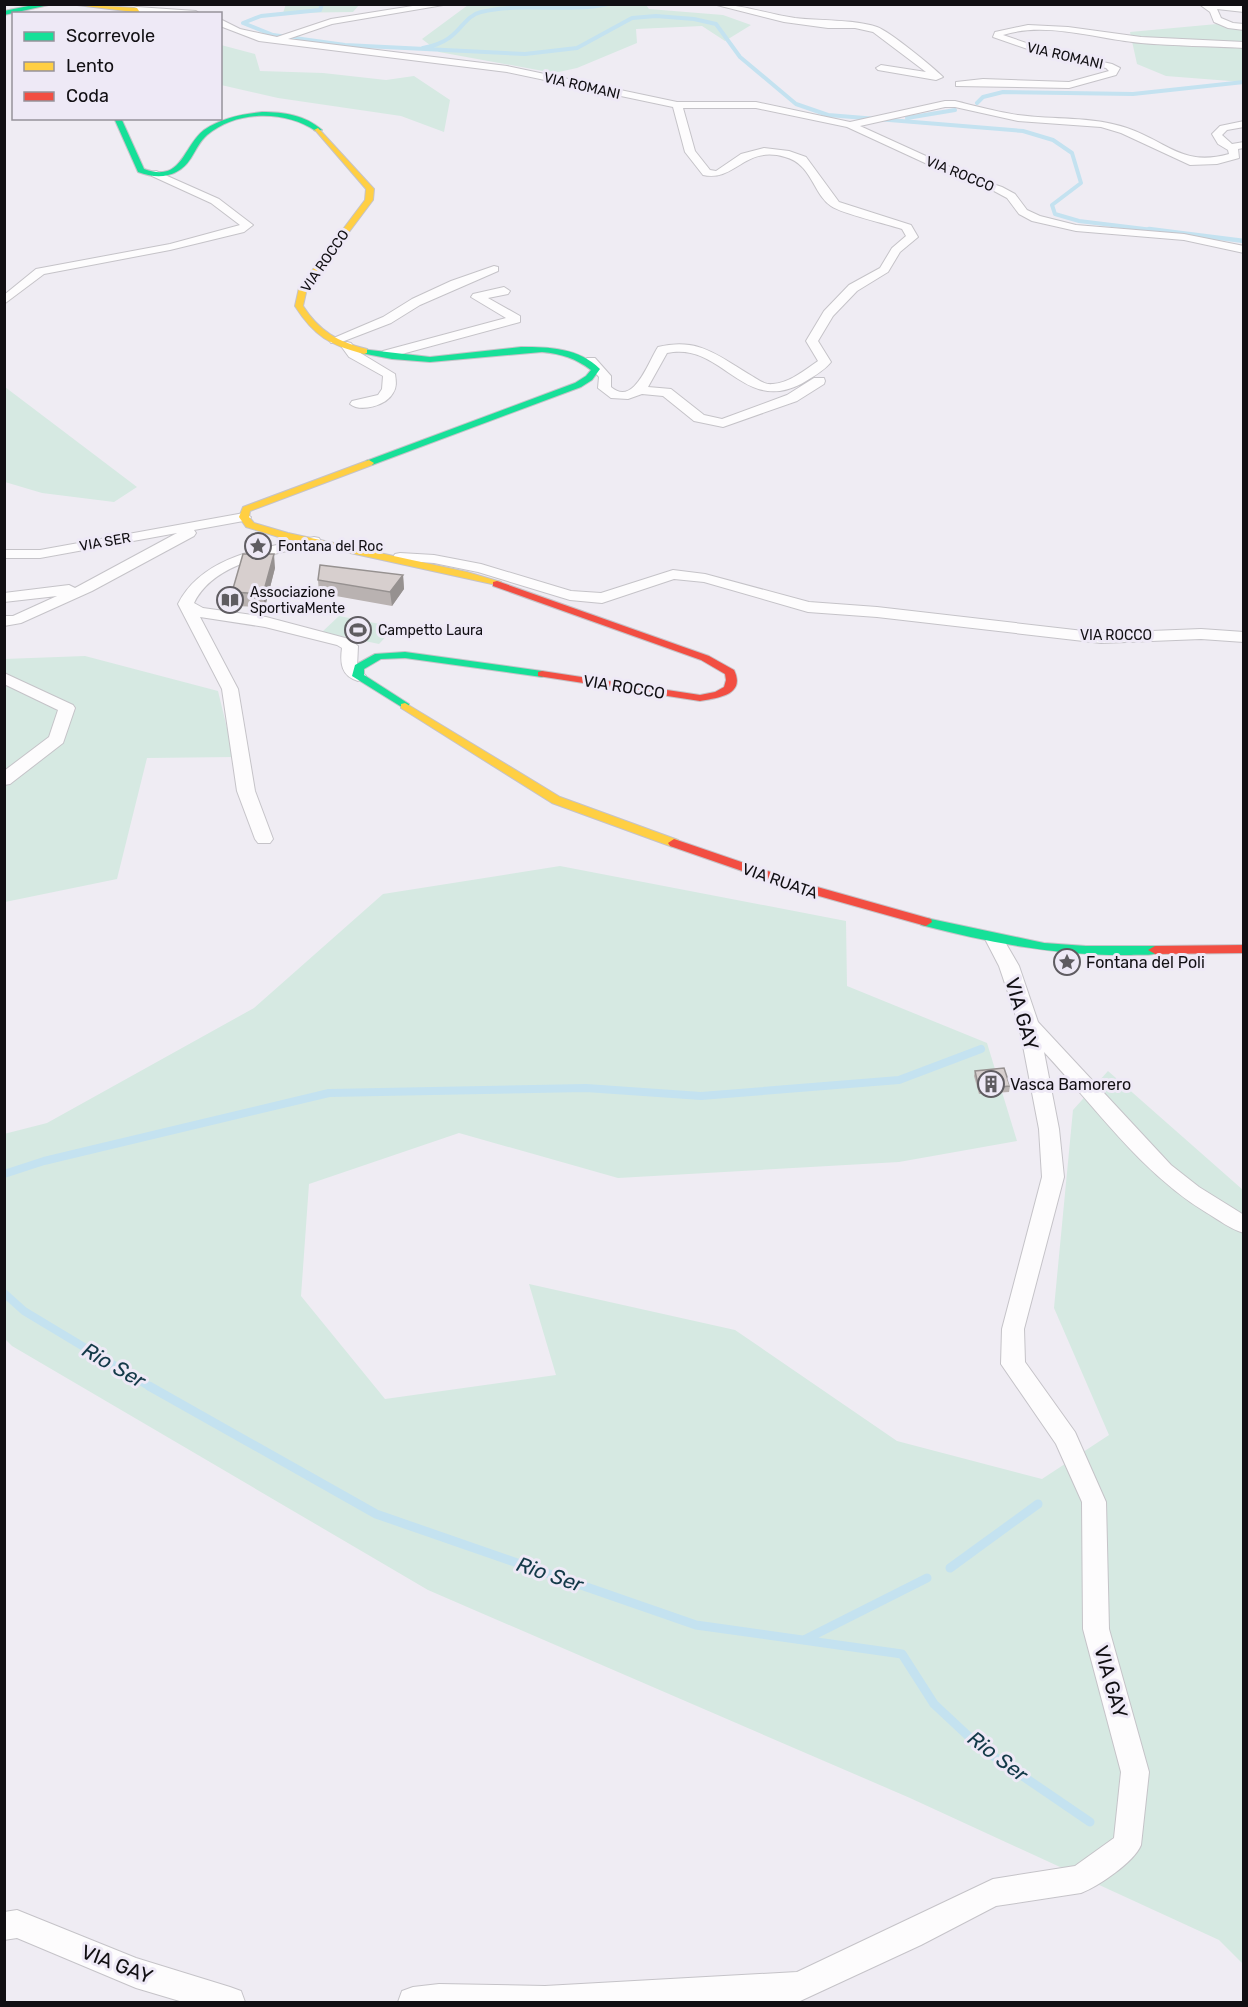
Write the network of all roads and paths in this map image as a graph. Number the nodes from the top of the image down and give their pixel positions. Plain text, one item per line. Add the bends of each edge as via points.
1 (50, 4) edge
2 (72, 4) edge
3 (445, 4) edge
4 (717, 4) edge
5 (1203, 5) edge
6 (1244, 9) edge
7 (137, 12) edge
8 (4, 13) edge
9 (222, 23) edge
10 (1244, 27) edge
11 (273, 40) junction
12 (1244, 45) edge
13 (881, 69) dead end
14 (938, 77) junction
15 (959, 84) junction
16 (945, 104) junction
17 (677, 105) junction
18 (118, 120) edge
19 (1244, 124) edge
20 (850, 125) junction
21 (1238, 147) edge
22 (156, 174) junction
23 (1244, 250) edge
24 (494, 269) dead end
25 (504, 291) dead end
26 (4, 300) edge
27 (335, 340) junction
28 (348, 346) junction
29 (387, 354) junction
30 (825, 360) junction
31 (591, 361) junction
32 (640, 390) junction
33 (357, 404) dead end
34 (244, 517) junction
35 (205, 525) junction
36 (314, 541) junction
37 (4, 554) edge
38 (392, 557) junction
39 (87, 588) junction
40 (4, 598) edge
41 (186, 604) junction
42 (4, 621) edge
43 (1244, 637) edge
44 (358, 676) junction
45 (4, 678) edge
46 (4, 780) edge
47 (264, 839) dead end
48 (994, 939) junction
49 (1244, 949) edge
50 (1029, 1024) junction
51 (1244, 1225) edge
52 (4, 1926) edge
53 (230, 2002) edge
54 (413, 2002) edge
55 (542, 2002) edge

1 - 8 street
2 - 7 street
3 - 11 street via 348,19
4 - 14 street via 784,19 876,30
5 - 6 street
5 - 10 street via 1214,11 1217,20
9 - 11 street, VIA ROMANI via 250,36
11 - 17 street, VIA ROMANI via 507,69
12 - 15 street, VIA ROMANI via 1137,39 1055,29 1010,29 998,37 1115,68 1113,73 1069,85
13 - 14 street, VIA ROMANI
14 - 15 street, VIA ROMANI
15 - 16 street via 957,95
16 - 20 street, VIA ROMANI
16 - 21 street, VIA ROMANI via 1018,118 1102,124 1190,162 1228,159 1235,156
17 - 20 street, VIA ROMANI via 756,105
17 - 30 street via 690,152 707,173 718,174 745,156 764,151 785,153 802,159 835,204 907,227 912,237 896,250 884,270 853,288 828,314 812,341
18 - 22 street via 141,170
19 - 21 street, VIA ROMANI via 1224,128 1217,134 1222,142
20 - 23 street, VIA ROCCO via 998,189 1036,219 1076,228 1195,239
22 - 26 street via 215,201 247,225 170,247 40,272
22 - 27 street, VIA ROCCO via 177,169 217,124 259,115 290,117 313,125 370,189 369,200 303,288 299,306 317,331
24 - 27 street
25 - 29 street, VIA ROCCO via 477,297 516,319
27 - 28 street, VIA ROCCO
28 - 29 street, VIA ROCCO
28 - 33 street, VIA ROCCO via 352,354 389,374 391,381 382,399
29 - 31 street, VIA ROCCO via 445,358 546,350 566,351
30 - 32 street via 807,375 766,388 699,348 677,345 662,350
30 - 32 street via 835,364 834,371 792,398 723,423 699,418 666,392
31 - 32 street via 605,376 604,388 611,394 628,395
31 - 34 street via 596,369 578,385 258,504 246,509
34 - 35 street, VIA SER
34 - 36 street, VIA ROCCO via 250,525
35 - 37 street, VIA SER via 40,554
35 - 39 street, VIA SER
36 - 38 street, VIA ROCCO
36 - 41 street, VIA ROCCO via 213,572 197,582
38 - 43 street, VIA ROCCO via 434,559 480,568 570,595 602,598 673,574 705,578 808,607 1101,638 1202,634
38 - 44 street, VIA ROCCO via 467,575 705,658 730,672 732,680 729,689 700,698 392,654 370,660 359,668
39 - 40 street, VIA SER
39 - 42 street, VIA SER via 16,620
41 - 44 street via 200,612 275,624 343,642 350,646 348,667
41 - 47 street via 230,689 246,791
44 - 48 street, VIA RUATA via 556,800 587,813 851,904
45 - 46 street via 67,708 57,739
48 - 49 street, VIA RUATA via 1102,951
48 - 50 street, VIA GAY via 1009,966
50 - 51 street via 1165,1172
50 - 55 street, VIA GAY via 1053,1178 1013,1329 1013,1364 1066,1439 1094,1502 1096,1629 1135,1772 1127,1845 1081,1879 993,1893 798,1987
52 - 53 street, VIA GAY via 17,1924 136,1973
54 - 55 street, VIA GAY

